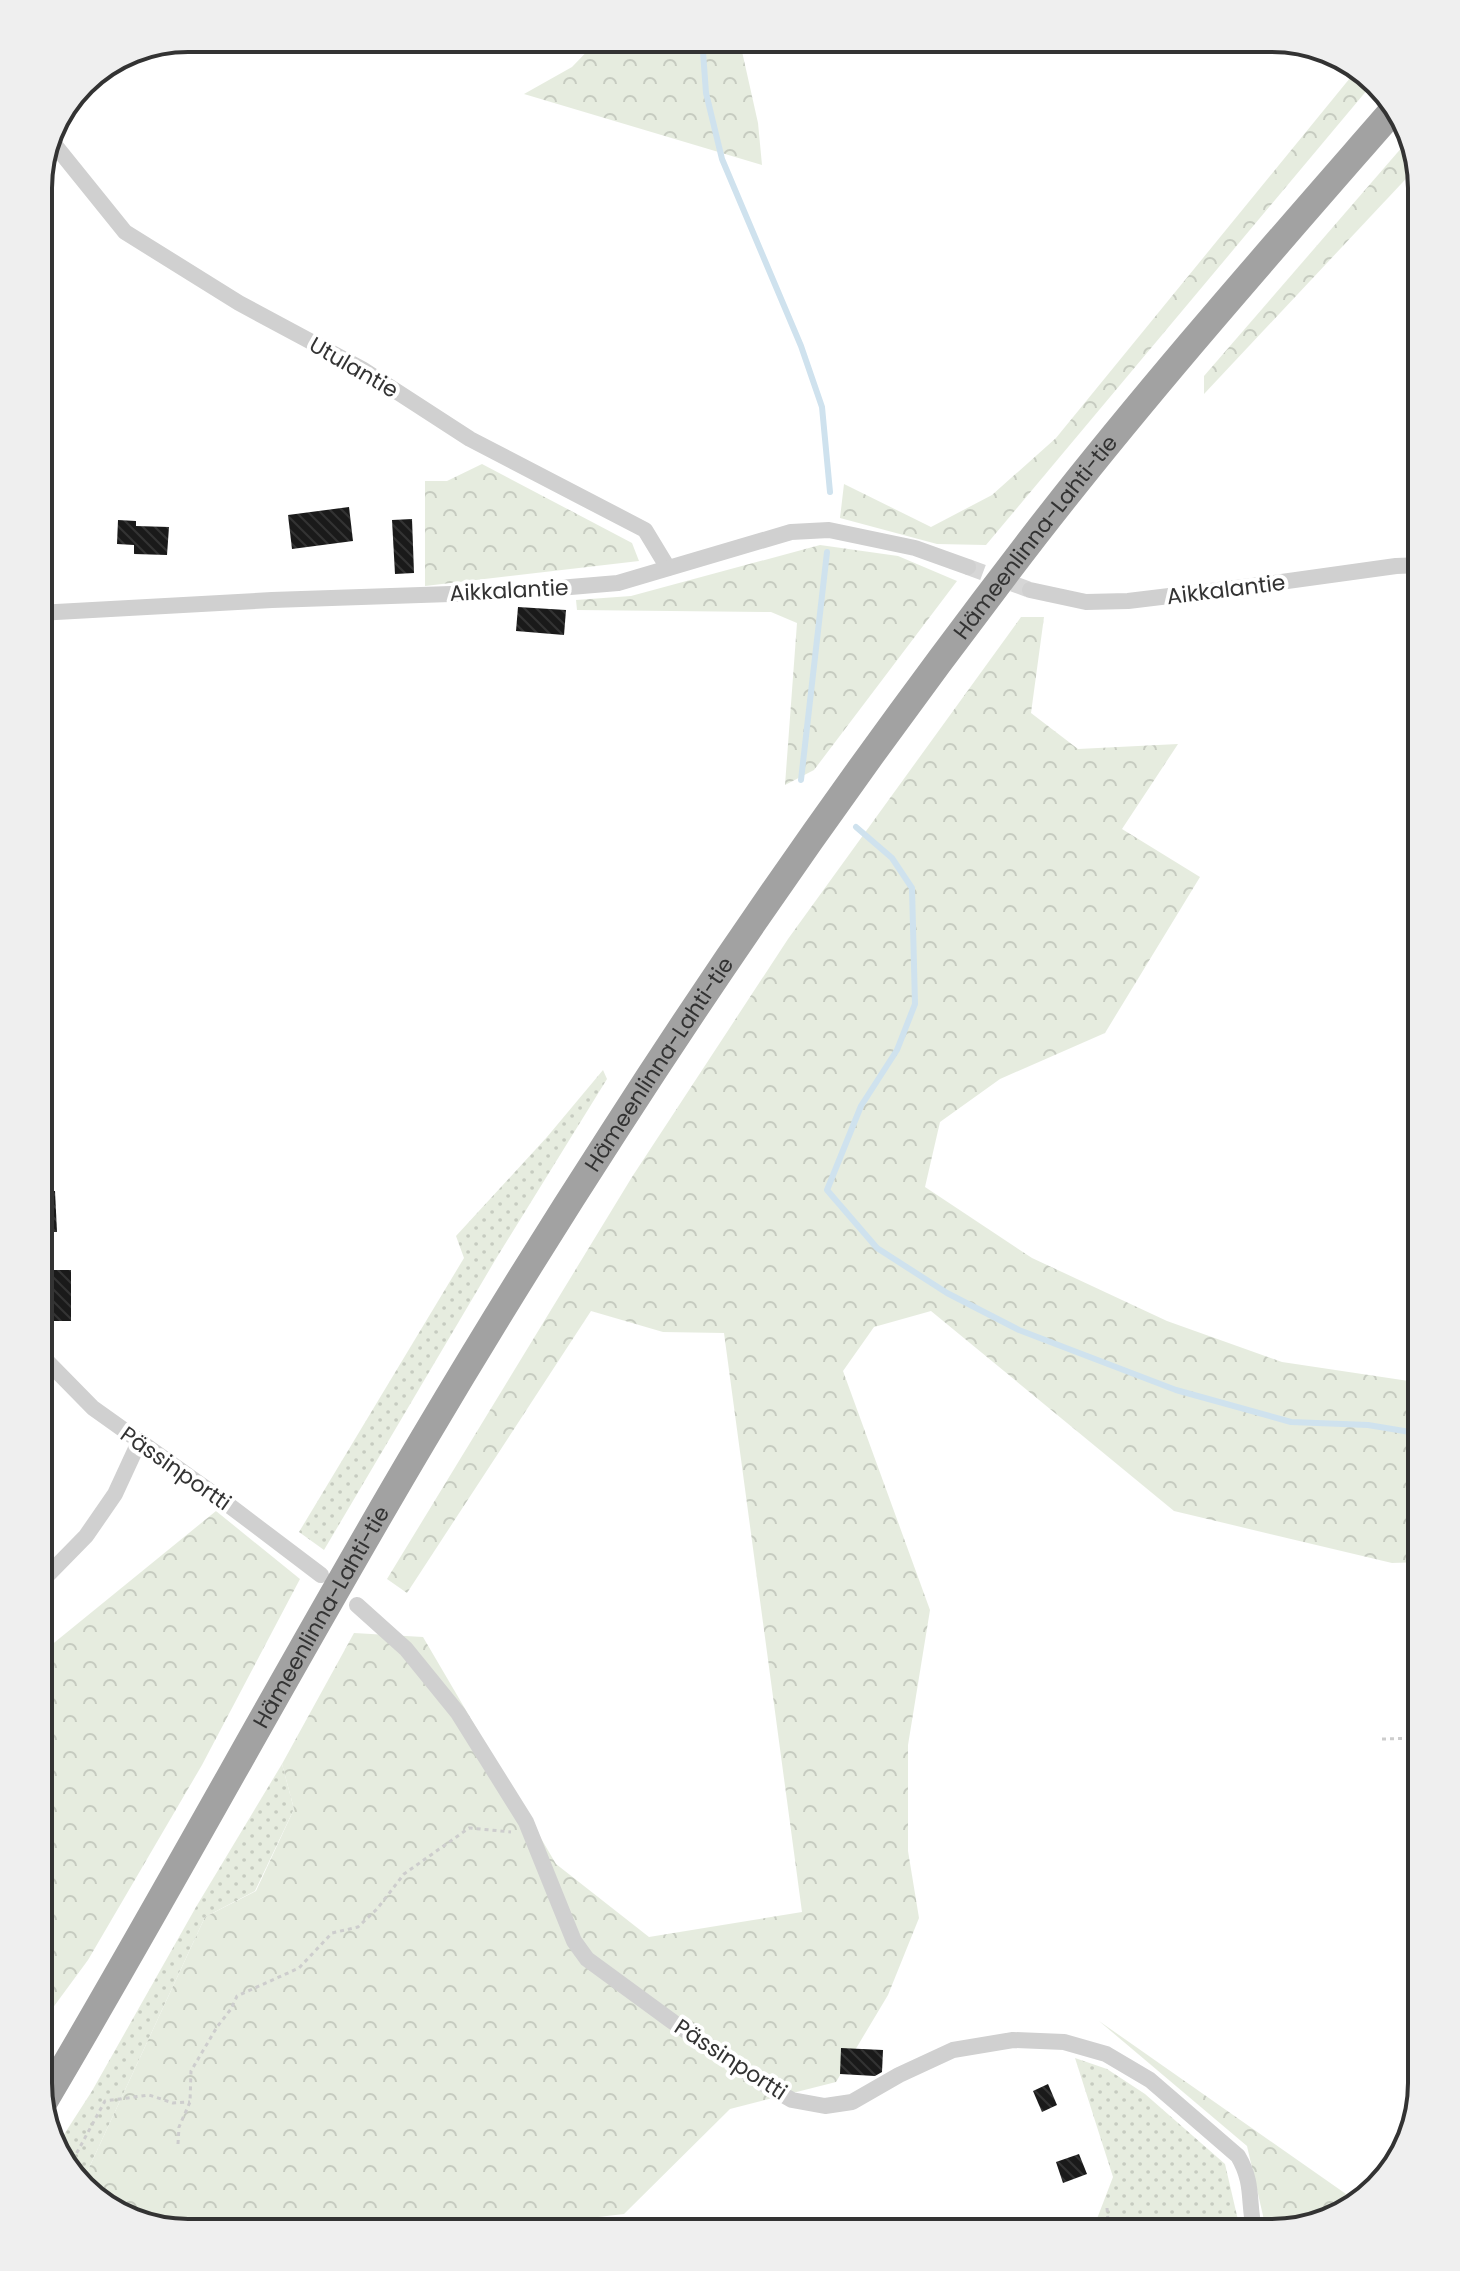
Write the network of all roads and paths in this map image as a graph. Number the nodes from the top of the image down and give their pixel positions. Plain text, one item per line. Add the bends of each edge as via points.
1 (1388, 117) edge
2 (58, 149) edge
3 (1408, 566) edge
4 (968, 567) tunnel mouth
5 (668, 568) junction
6 (1030, 590) tunnel mouth
7 (52, 612) edge
8 (52, 1366) edge
9 (139, 1442) junction
10 (52, 1571) edge
11 (321, 1575) dead end
12 (357, 1605) dead end
13 (1408, 1738) edge
14 (1382, 1739) dead end
15 (531, 1834) junction
16 (52, 2087) edge
17 (190, 2102) junction
18 (178, 2144) dead end
19 (74, 2158) edge
20 (1107, 2208) dead end
21 (1108, 2219) edge
22 (1252, 2219) edge

1 - 16 highway, Hämeenlinna-Lahti-tie via 1180,356 1038,531 722,968 422,1441
2 - 5 street, Utulantie via 125,232 239,303 362,369 470,439 645,530
3 - 6 street, Aikkalantie via 1128,601 1086,602
4 - 5 street, Aikkalantie via 915,548 829,530 791,532
5 - 7 street, Aikkalantie via 618,583 511,592
8 - 9 street, Pässinportti via 93,1408
9 - 10 street via 115,1494 86,1536
9 - 11 street, Pässinportti
12 - 15 street, Pässinportti via 406,1649 458,1713
13 - 14 path
15 - 17 path via 469,1828 404,1874 358,1927 332,1933 299,1968 237,1996 191,2071
15 - 22 street, Pässinportti via 568,1929 587,1959 792,2100 825,2106 852,2102 953,2050 1013,2040 1064,2042 1106,2054 1150,2080 1238,2156 1251,2188
17 - 18 path
17 - 19 path via 149,2095 105,2101
20 - 21 path

